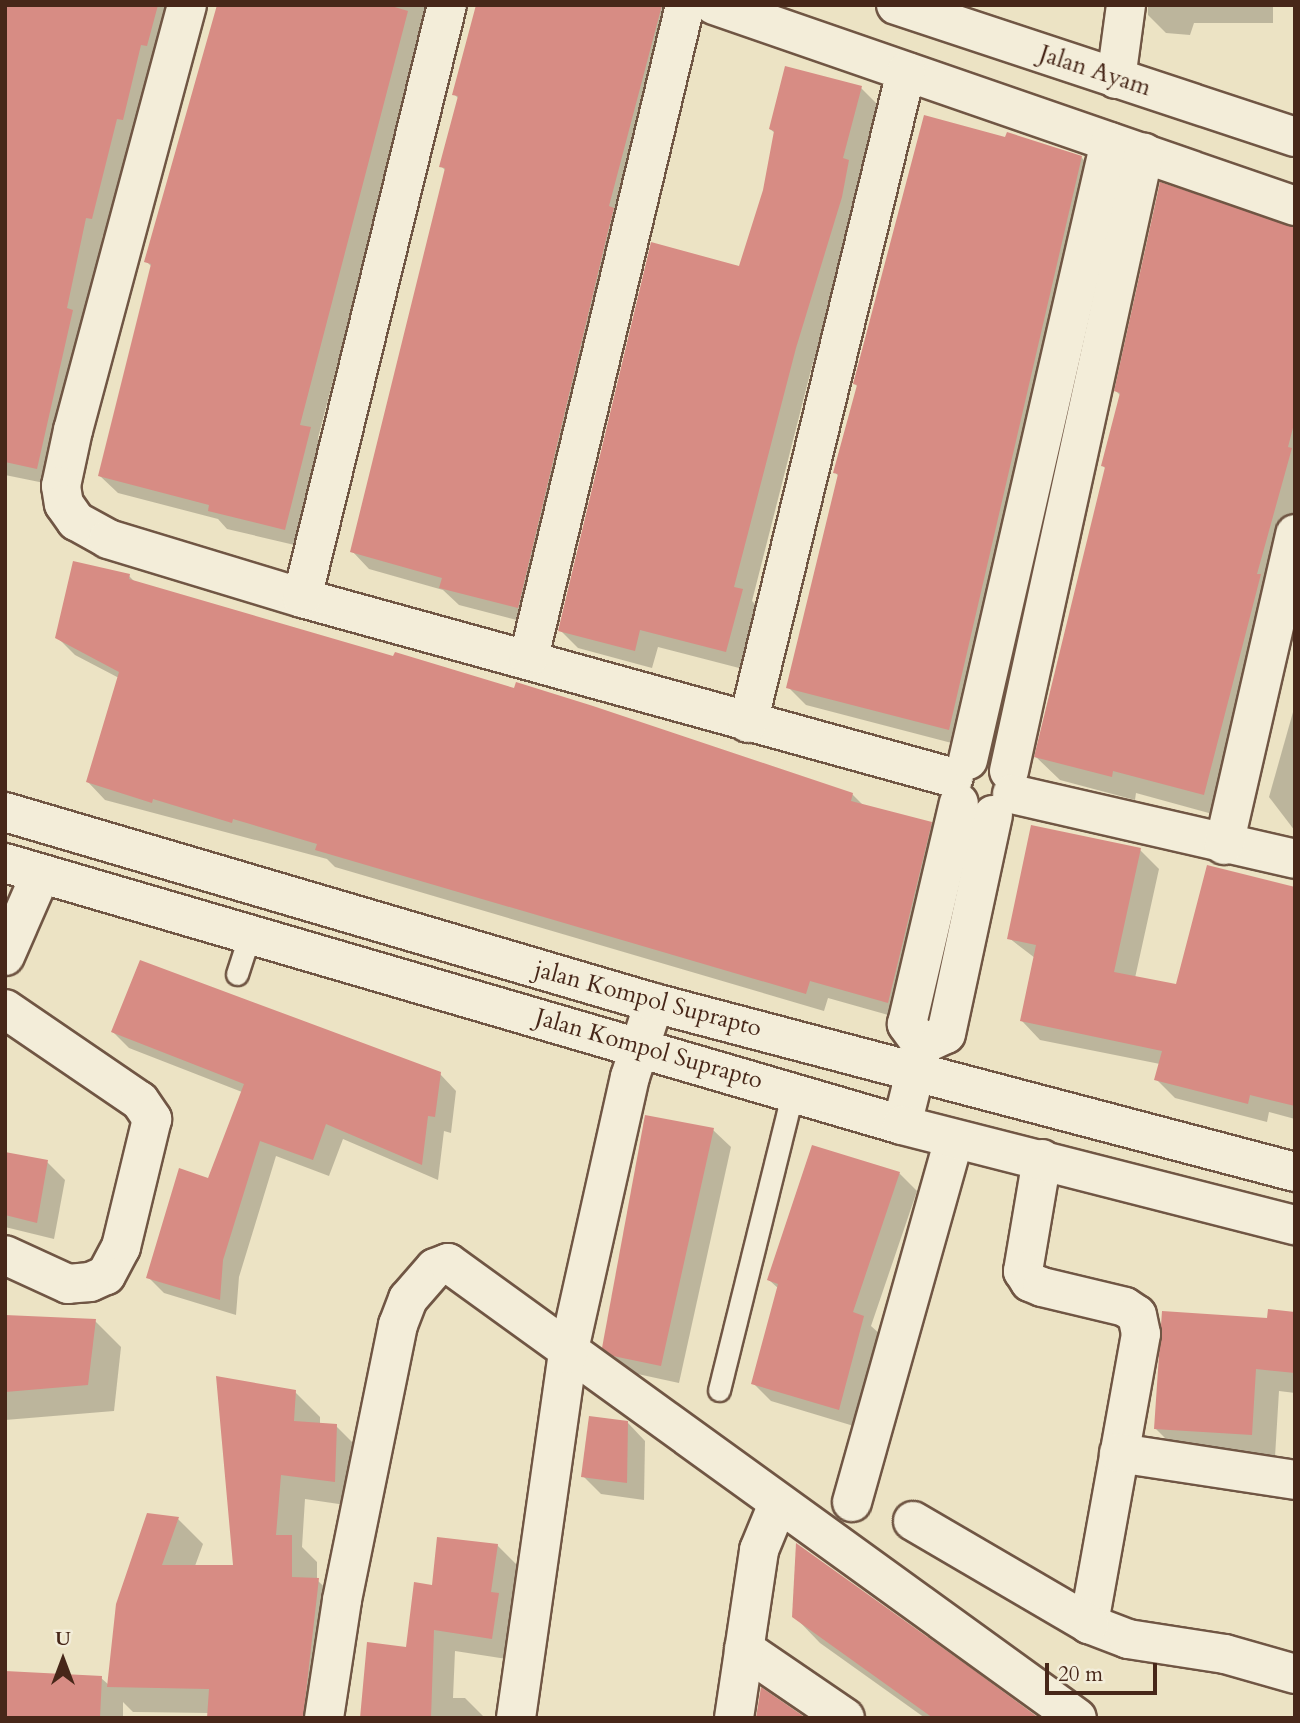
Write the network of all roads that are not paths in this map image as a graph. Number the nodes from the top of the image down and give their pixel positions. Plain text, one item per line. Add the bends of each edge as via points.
1 (187, 5) edge
2 (447, 5) edge
3 (685, 5) edge
4 (714, 5) edge
5 (896, 5) edge
6 (1126, 5) edge
7 (906, 72) junction
8 (1116, 79) junction
9 (1295, 137) edge
10 (1127, 148) junction
11 (1295, 205) edge
12 (1107, 235) junction
13 (1056, 377) junction
14 (1093, 387) junction
15 (1020, 532) junction
16 (1295, 534) edge
17 (1059, 542) junction
18 (302, 598) junction
19 (529, 657) junction
20 (991, 659) junction
21 (1032, 667) junction
22 (748, 723) junction
23 (983, 787) junction
24 (5, 812) edge
25 (1224, 845) junction
26 (1295, 859) edge
27 (23, 869) edge
28 (930, 921) junction
29 (969, 931) junction
30 (249, 936) junction
31 (5, 956) edge
32 (237, 974) dead end
33 (654, 1003) junction
34 (5, 1009) edge
35 (639, 1045) junction
36 (919, 1058) junction
37 (793, 1090) junction
38 (902, 1125) junction
39 (954, 1139) junction
40 (1042, 1159) junction
41 (1295, 1172) edge
42 (1295, 1225) edge
43 (5, 1255) edge
44 (568, 1354) junction
45 (719, 1391) dead end
46 (1119, 1454) junction
47 (1295, 1480) edge
48 (852, 1502) dead end
49 (913, 1521) dead end
50 (770, 1522) junction
51 (1089, 1624) junction
52 (744, 1649) junction
53 (1295, 1674) edge
54 (324, 1718) edge
55 (516, 1718) edge
56 (734, 1718) edge
57 (845, 1718) edge
58 (1077, 1718) edge

1 - 18 street via 73,430 61,486 64,504 76,521 108,539
2 - 18 street
3 - 19 street
4 - 7 street
5 - 8 street, Jalan Ayam
6 - 8 street
7 - 10 street
7 - 22 street
8 - 9 street, Jalan Ayam
10 - 11 street
10 - 12 street
12 - 13 street
12 - 14 street
13 - 14 street
13 - 15 street
14 - 17 street
15 - 17 street
15 - 20 street
16 - 25 street
17 - 21 street
18 - 19 street
19 - 22 street
20 - 21 street
20 - 23 street
21 - 23 street
22 - 23 street
23 - 25 street
23 - 28 street
23 - 29 street
24 - 33 street, jalan Kompol Suprapto
25 - 26 street
27 - 30 street, Jalan Kompol Suprapto
27 - 31 street
28 - 29 street
28 - 36 street via 907,1024
29 - 36 street via 946,1034
30 - 32 lane
30 - 35 street, Jalan Kompol Suprapto
33 - 35 street
33 - 36 street, jalan Kompol Suprapto
34 - 43 street via 140,1101 152,1119 121,1247 106,1275 68,1284
35 - 37 street, Jalan Kompol Suprapto
35 - 44 street
36 - 38 street
36 - 41 street, jalan Kompol Suprapto
37 - 38 street, Jalan Kompol Suprapto
37 - 45 lane
38 - 39 street, Jalan Kompol Suprapto
39 - 40 street, Jalan Kompol Suprapto
39 - 48 street
40 - 42 street, Jalan Kompol Suprapto
40 - 46 street via 1023,1271 1030,1282 1042,1287 1125,1307 1137,1315 1140,1334
44 - 50 street
44 - 54 street via 453,1265 435,1268 408,1298 398,1325 342,1600
44 - 55 street
46 - 47 street
46 - 51 street
49 - 51 street
50 - 52 street
50 - 58 street
51 - 53 street via 1128,1639 1225,1654
52 - 56 street
52 - 57 street

